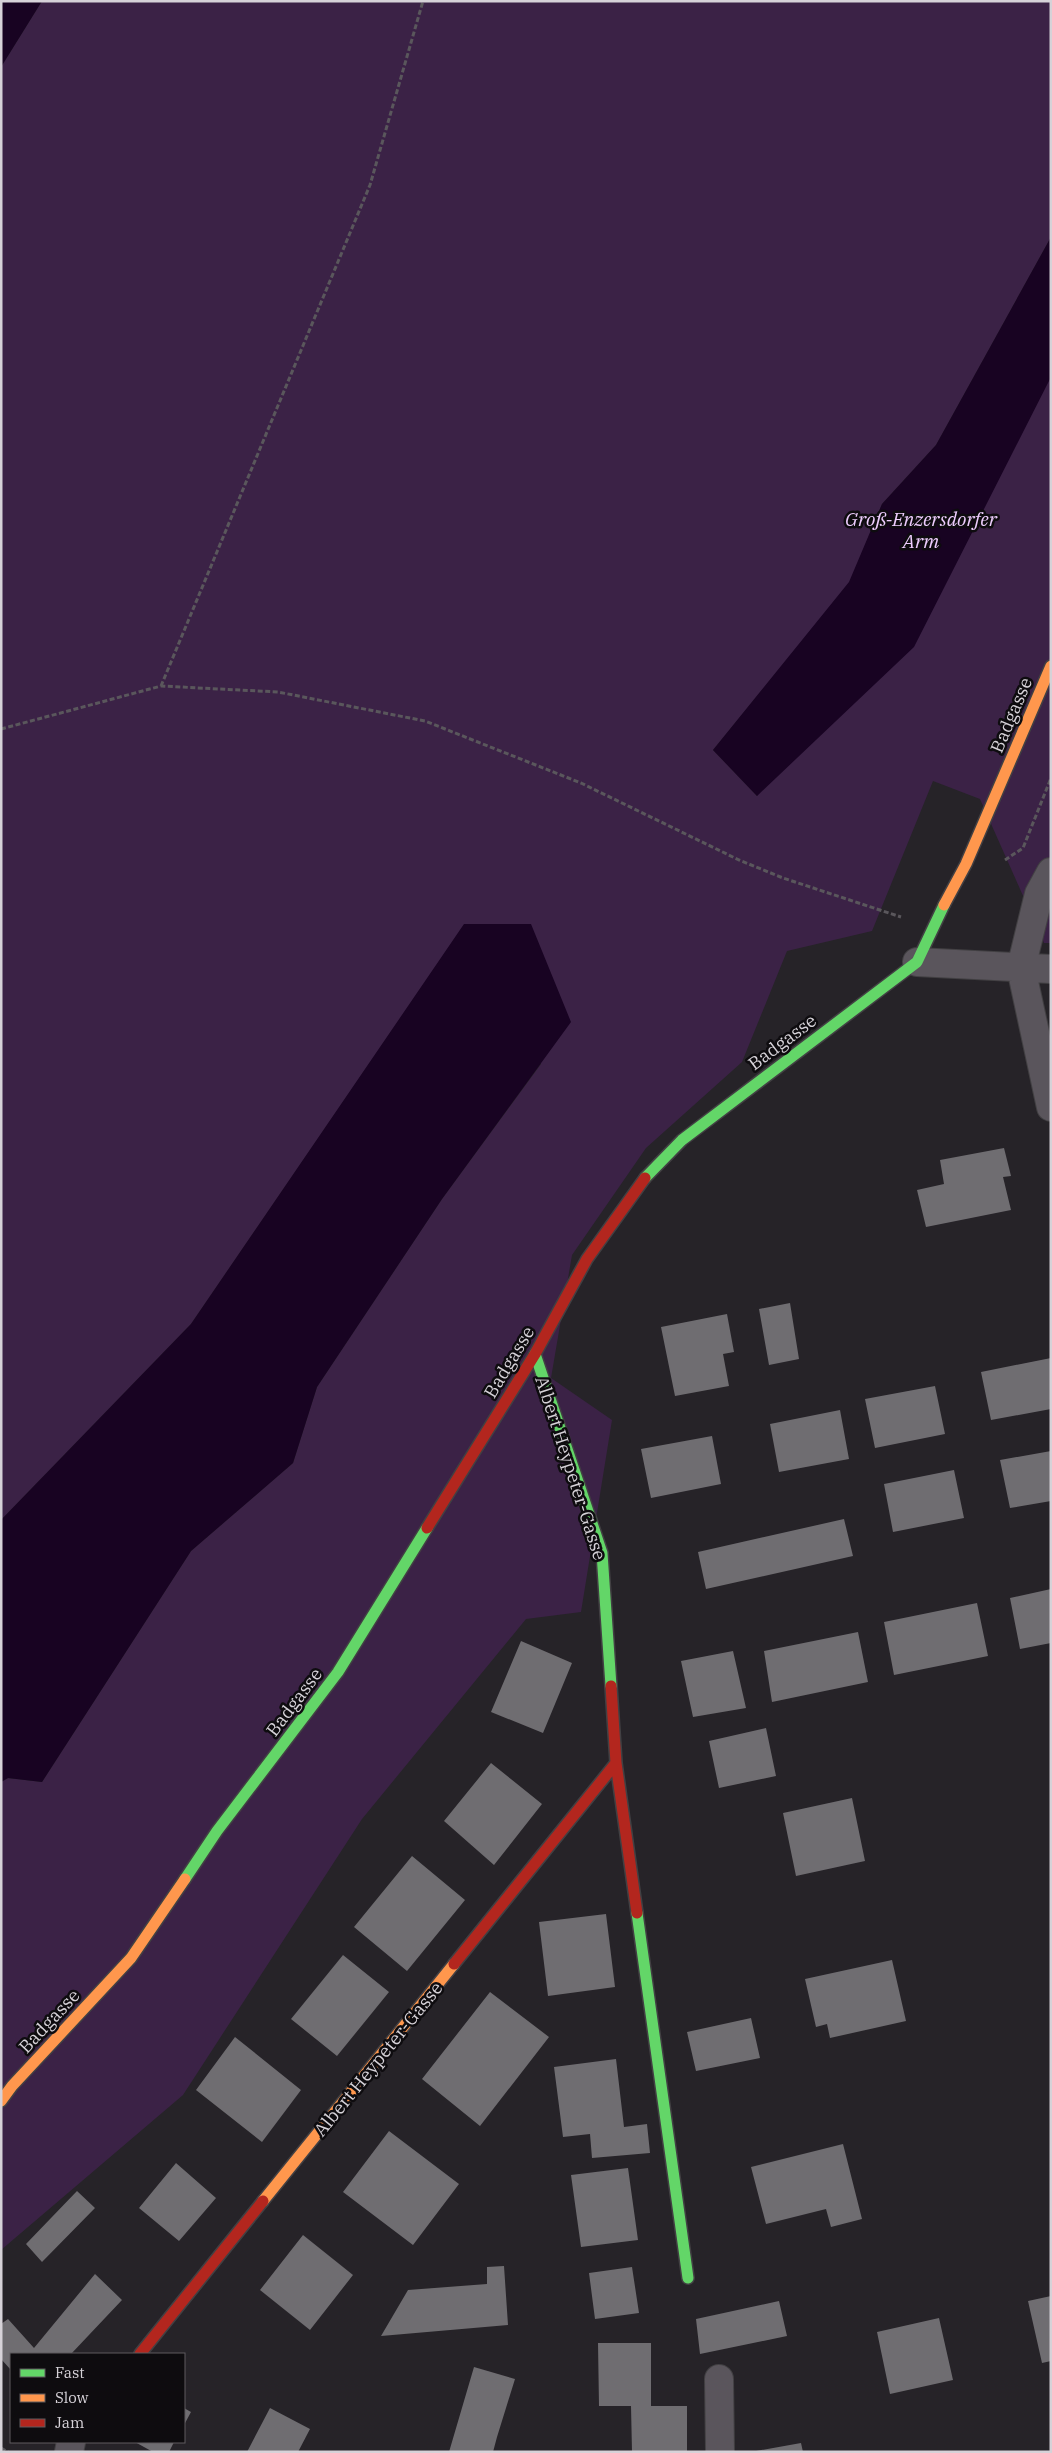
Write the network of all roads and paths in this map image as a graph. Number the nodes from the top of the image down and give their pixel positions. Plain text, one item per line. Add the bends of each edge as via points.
1 (423, 1) edge
2 (1051, 666) edge
3 (161, 686) junction
4 (1, 729) edge
5 (1051, 872) edge
6 (932, 928) junction
7 (917, 962) junction
8 (1021, 968) junction
9 (1051, 968) edge
10 (1051, 1107) edge
11 (535, 1354) junction
12 (616, 1763) junction
13 (1, 2101) edge
14 (688, 2278) dead end
15 (141, 2353) edge
16 (719, 2379) dead end
17 (1, 2448) edge
18 (8, 2452) edge
19 (720, 2452) edge

1 - 3 path via 370,185
2 - 6 street, Badgasse via 966,864
3 - 4 path
3 - 6 path via 278,692 424,721 581,784 757,867
5 - 8 street via 1039,894
6 - 7 street, Badgasse
7 - 8 street
7 - 11 street, Badgasse via 682,1140 641,1182 587,1259
8 - 9 street
8 - 10 street
11 - 12 street, Albert Heypeter-Gasse via 602,1552
11 - 13 street, Badgasse via 338,1672 216,1831 131,1958
12 - 14 street, Albert Heypeter-Gasse
12 - 15 street, Albert Heypeter-Gasse
16 - 19 street
17 - 18 path

